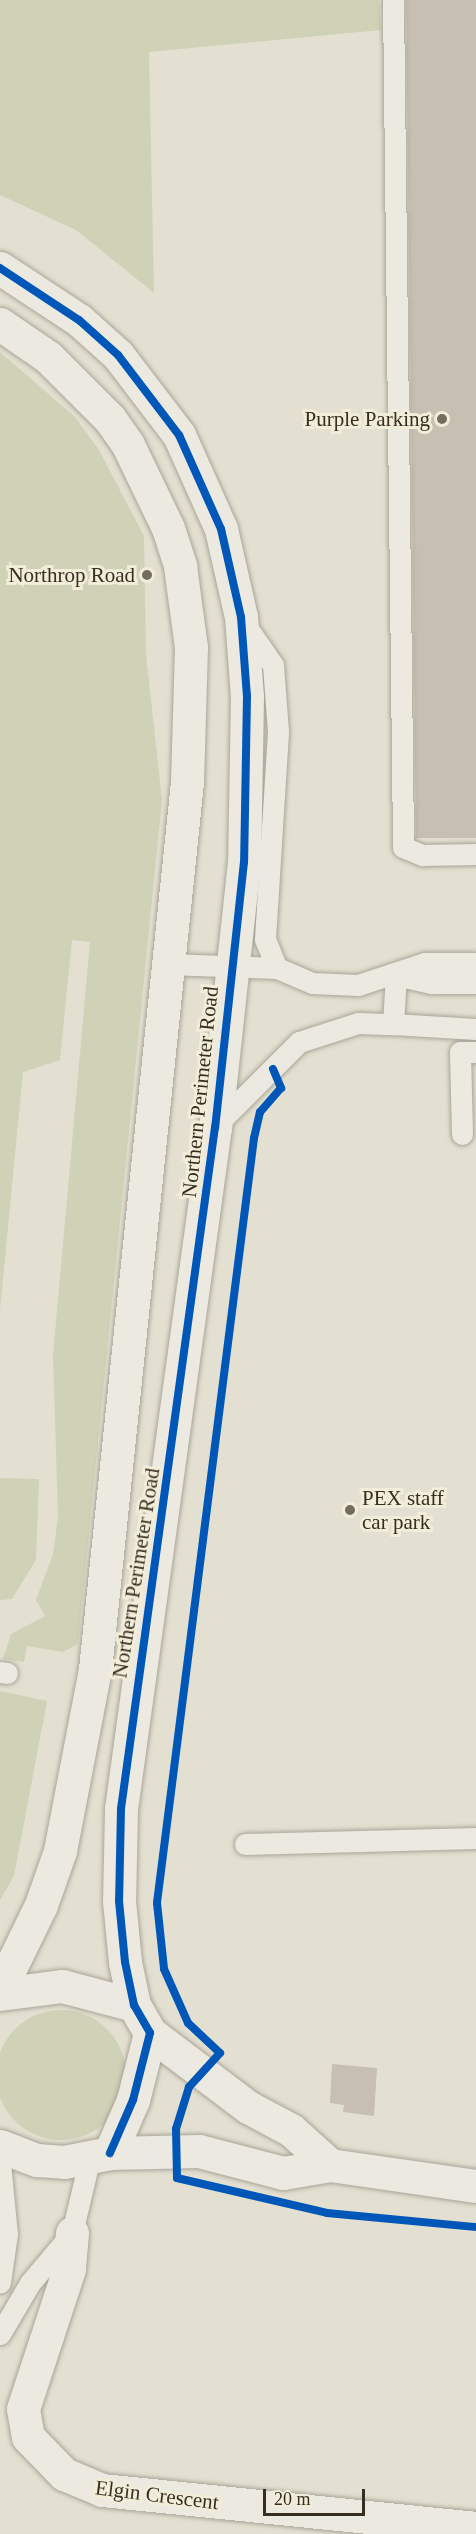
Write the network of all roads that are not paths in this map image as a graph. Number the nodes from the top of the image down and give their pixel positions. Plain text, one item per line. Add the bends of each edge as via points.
1 (393, 0) edge
2 (0, 268) edge
3 (0, 324) edge
4 (241, 617) junction
5 (476, 854) edge
6 (476, 963) edge
7 (169, 964) junction
8 (277, 968) junction
9 (232, 969) junction
10 (396, 975) junction
11 (476, 982) edge
12 (393, 1024) junction
13 (476, 1029) edge
14 (476, 1052) edge
15 (215, 1127) junction
16 (462, 1134) dead end
17 (476, 1839) edge
18 (245, 1844) dead end
19 (0, 1989) edge
20 (0, 1994) edge
21 (134, 2005) junction
22 (150, 2033) junction
23 (0, 2146) edge
24 (100, 2155) junction
25 (0, 2163) edge
26 (330, 2165) junction
27 (476, 2186) edge
28 (72, 2233) junction
29 (0, 2279) edge
30 (30, 2283) junction
31 (0, 2326) edge
32 (476, 2528) edge

1 - 5 lane via 403,848 422,855
2 - 4 street, Northern Perimeter Road via 79,320 118,355 179,435 221,529
3 - 7 street, Northern Perimeter Road via 48,357 110,419 153,488 180,566 191,647 190,704
4 - 8 lane via 273,665 278,732 266,939
4 - 9 street, Northern Perimeter Road via 249,766
6 - 10 lane via 425,963
7 - 9 lane
7 - 19 street, Northern Perimeter Road via 118,1487 93,1681 60,1851 41,1905
8 - 9 lane
8 - 10 lane via 312,983 358,985
9 - 15 street, Northern Perimeter Road
10 - 11 lane via 432,983
10 - 12 lane
12 - 13 lane
12 - 15 lane via 358,1023 299,1042
14 - 16 lane via 460,1052
15 - 21 street, Northern Perimeter Road via 121,1809 119,1900
17 - 18 lane
20 - 21 street via 62,1986
21 - 22 street
22 - 24 street via 134,2100
22 - 26 street via 248,2107 291,2130
23 - 24 street via 37,2160
24 - 26 street via 199,2151 283,2172
24 - 28 lane
25 - 29 lane via 8,2234
26 - 27 street
28 - 30 lane
28 - 32 street, Elgin Crescent via 69,2269 23,2409 28,2437 64,2474 102,2490
29 - 30 lane
30 - 31 lane

